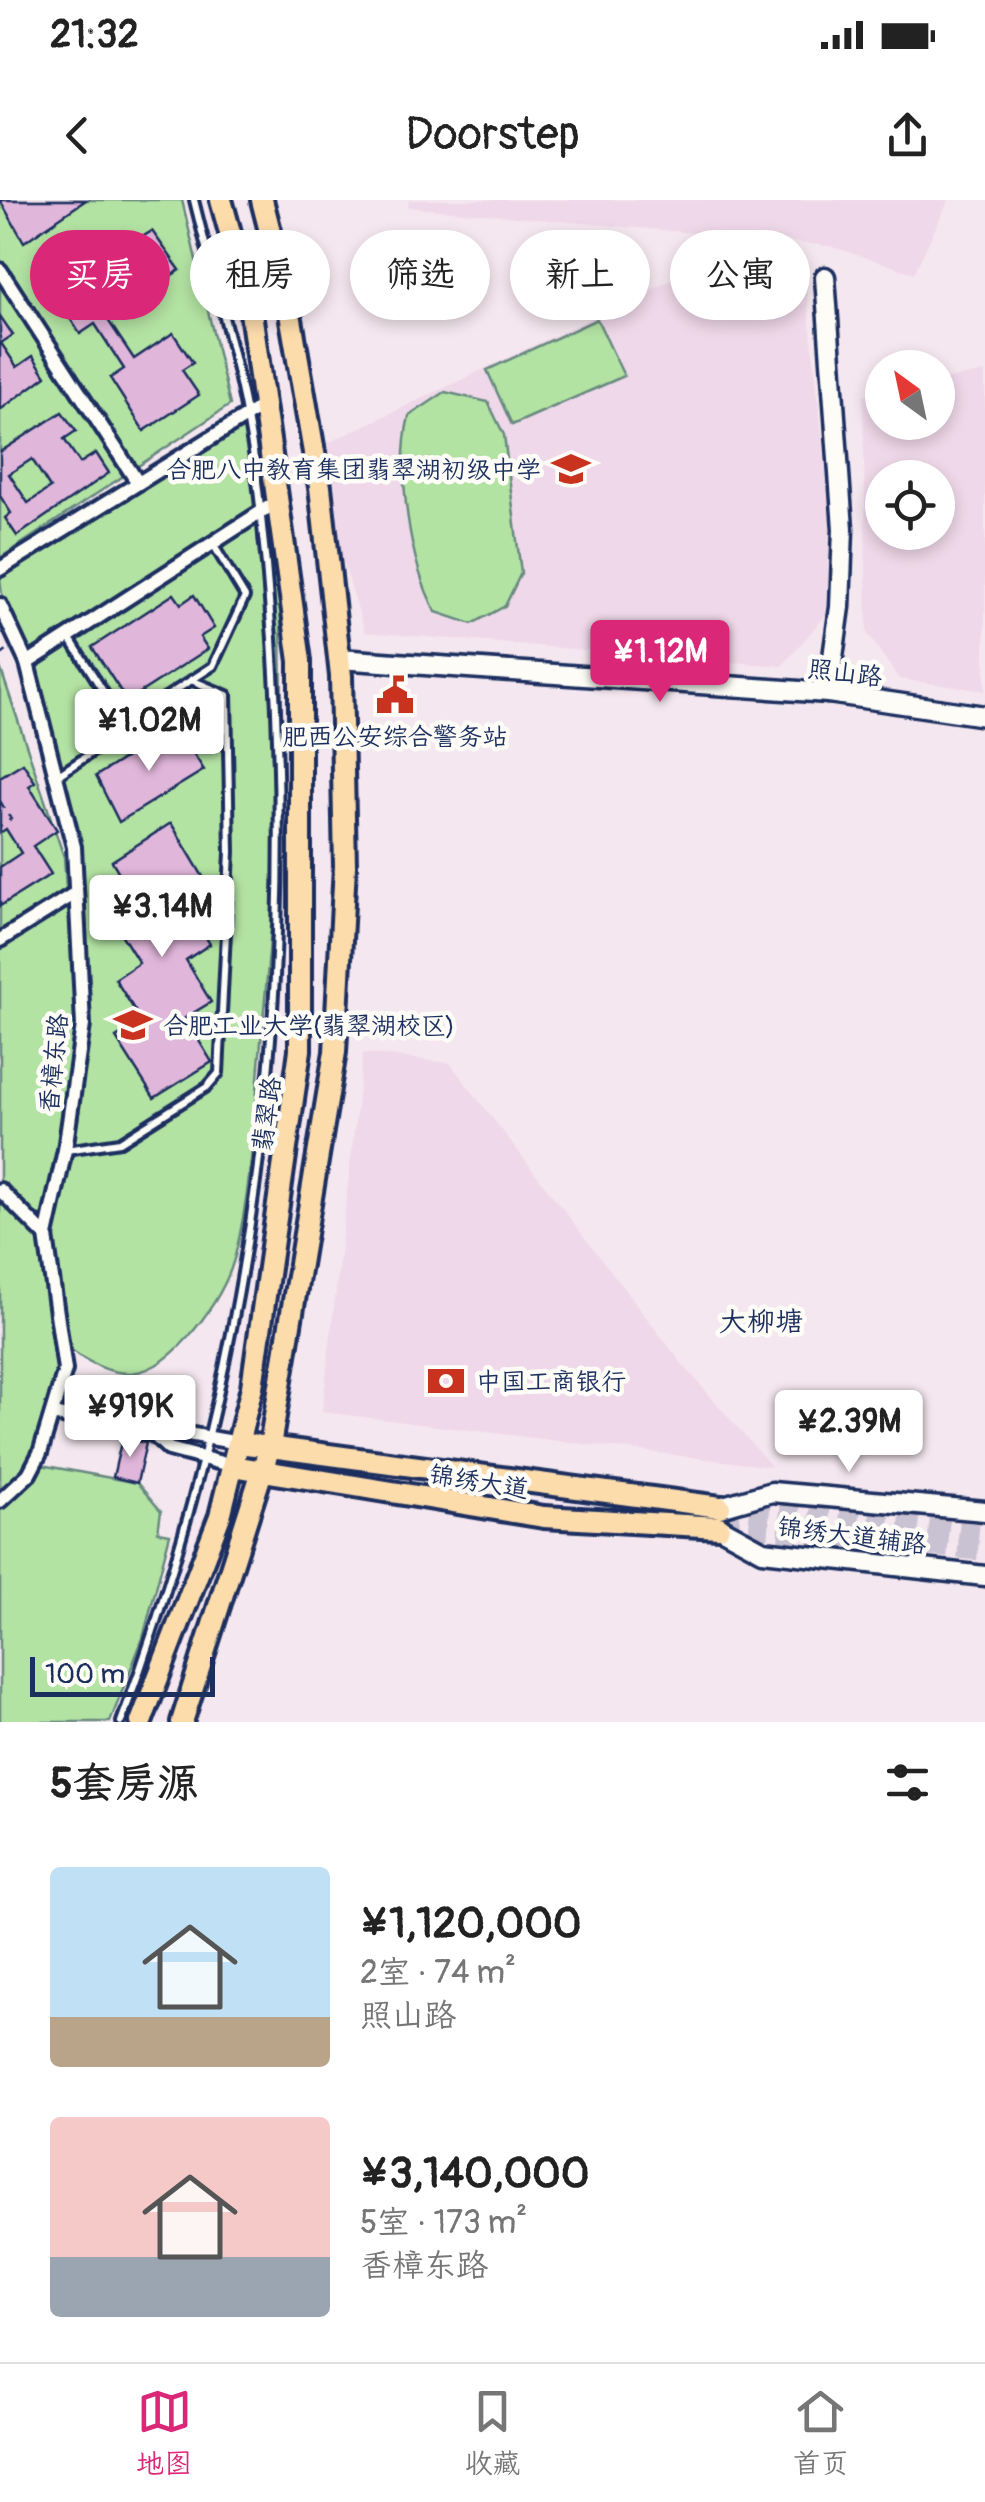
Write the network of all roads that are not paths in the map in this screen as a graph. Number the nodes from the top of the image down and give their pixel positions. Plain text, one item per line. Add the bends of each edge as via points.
1 (194, 200) edge
2 (221, 200) edge
3 (262, 200) edge
4 (0, 270) edge
5 (825, 276) dead end
6 (264, 405) junction
7 (245, 416) junction
8 (138, 484) junction
9 (269, 507) junction
10 (213, 544) junction
11 (0, 570) edge
12 (0, 605) edge
13 (69, 636) junction
14 (340, 659) junction
15 (27, 663) junction
16 (191, 680) junction
17 (828, 694) junction
18 (985, 716) edge
19 (124, 724) junction
20 (56, 776) junction
21 (74, 894) junction
22 (0, 940) edge
23 (65, 1150) junction
24 (0, 1190) edge
25 (46, 1236) junction
26 (52, 1412) junction
27 (153, 1434) junction
28 (211, 1438) junction
29 (239, 1443) junction
30 (270, 1446) junction
31 (206, 1459) junction
32 (233, 1466) junction
33 (262, 1473) junction
34 (0, 1501) edge
35 (985, 1511) edge
36 (720, 1517) junction
37 (985, 1576) edge
38 (121, 1722) edge
39 (141, 1722) edge
40 (182, 1722) edge

1 - 7 lane
2 - 6 main road, 翡翠路 via 250,305
3 - 14 main road via 288,302 320,487
4 - 8 street
5 - 17 street via 843,528
6 - 7 street
6 - 9 main road, 翡翠路
7 - 8 street
7 - 9 lane
8 - 11 street
9 - 10 street
9 - 28 lane via 280,948 267,1116
9 - 29 main road, 翡翠路 via 300,660 300,1050
10 - 13 street
10 - 16 lane via 245,597 213,666
12 - 15 street, 香樟东路
13 - 15 street
13 - 19 lane
14 - 17 street, 照山路
14 - 30 main road via 345,866 335,1052
15 - 20 street, 香樟东路
16 - 19 lane
16 - 23 lane via 227,696 229,870 219,1073 207,1088 120,1142
17 - 18 street, 照山路
19 - 20 lane via 127,729
20 - 21 street, 香樟东路 via 74,847
21 - 22 street
21 - 23 street, 香樟东路 via 83,1025
23 - 25 street, 香樟东路
24 - 25 street
25 - 26 street, 香樟东路 via 65,1370
26 - 27 street
26 - 34 street, 香樟东路 via 28,1474
27 - 28 street
27 - 31 street via 168,1450
28 - 29 street
28 - 31 lane
29 - 30 main road, 锦绣大道
29 - 32 main road, 翡翠路
30 - 33 main road
30 - 36 main road, 锦绣大道
31 - 32 street
31 - 38 lane
32 - 33 main road, 锦绣大道
32 - 39 main road, 翡翠路
33 - 36 main road, 锦绣大道 via 544,1517
33 - 40 main road
35 - 36 street, 锦绣大道辅路 via 772,1492
36 - 37 street, 锦绣大道辅路 via 764,1550

